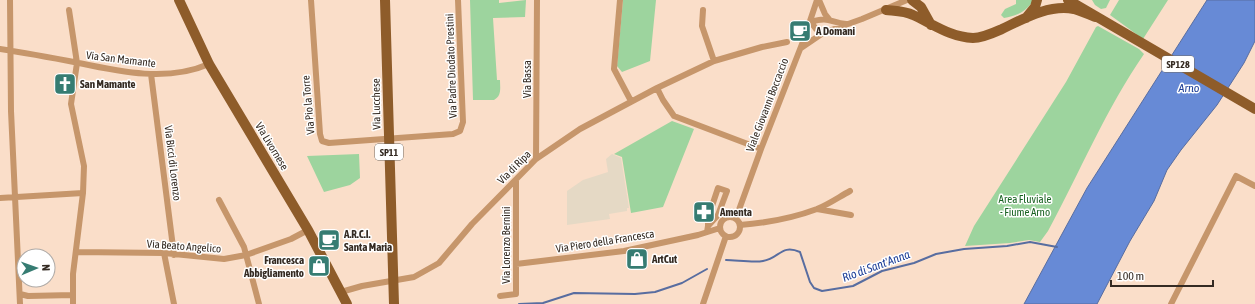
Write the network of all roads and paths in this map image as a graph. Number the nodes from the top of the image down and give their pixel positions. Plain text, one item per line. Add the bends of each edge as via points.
1 (10, 0) edge
2 (179, 0) edge
3 (311, 0) edge
4 (385, 0) edge
5 (458, 0) edge
6 (537, 0) edge
7 (620, 0) edge
8 (818, 0) edge
9 (909, 0) edge
10 (1037, 0) edge
11 (1068, 0) edge
12 (1082, 0) edge
13 (921, 4) edge
14 (69, 10) dead end
15 (703, 10) dead end
16 (886, 10) junction
17 (912, 14) junction
18 (1026, 18) junction
19 (1098, 18) junction
20 (829, 19) junction
21 (811, 22) junction
22 (848, 24) junction
23 (931, 25) junction
24 (823, 33) junction
25 (787, 42) dead end
26 (801, 48) junction
27 (0, 49) edge
28 (12, 51) junction
29 (714, 61) junction
30 (77, 63) junction
31 (209, 64) junction
32 (151, 74) junction
33 (657, 88) junction
34 (631, 101) junction
35 (1255, 109) edge
36 (460, 131) joint
37 (388, 138) junction
38 (761, 149) junction
39 (536, 159) junction
40 (516, 180) junction
41 (1255, 186) edge
42 (850, 191) dead end
43 (83, 193) junction
44 (16, 196) junction
45 (0, 198) edge
46 (219, 200) dead end
47 (817, 209) junction
48 (851, 215) dead end
49 (736, 218) junction
50 (740, 226) junction
51 (720, 228) junction
52 (707, 229) junction
53 (308, 230) junction
54 (726, 236) junction
55 (77, 252) junction
56 (164, 253) junction
57 (174, 255) junction
58 (246, 255) junction
59 (516, 264) junction
60 (394, 281) junction
61 (711, 283) junction
62 (341, 292) junction
63 (20, 294) junction
64 (73, 295) junction
65 (500, 296) dead end
66 (20, 304) edge
67 (73, 304) edge
68 (174, 304) edge
69 (259, 304) edge
70 (347, 304) edge
71 (394, 304) edge
72 (703, 304) edge
73 (707, 304) edge
74 (1171, 304) edge

1 - 28 street
2 - 31 main road, Via Livornese
3 - 37 street, Via Pio la Torre via 317,107 322,141 329,143
4 - 37 main road, Via Lucchese / SP11
5 - 36 street, Via Padre Diodato Prestini via 463,122
6 - 39 street, Via Bassa
7 - 34 street via 614,69
8 - 20 street
8 - 21 street, Viale Giovanni Boccaccio
9 - 13 main road
9 - 16 street
9 - 17 main road
10 - 18 main road
11 - 19 main road, SP128
12 - 19 main road
13 - 23 main road
14 - 30 street, Via San Mamante
15 - 29 street via 702,26
16 - 17 main road
16 - 22 street
17 - 23 main road
18 - 19 main road via 1056,9 1074,9
18 - 23 main road via 992,34 974,38 953,35
19 - 35 main road, SP128
20 - 21 street
20 - 22 street
21 - 24 street
21 - 26 street, Viale Giovanni Boccaccio
22 - 24 street
24 - 26 street
25 - 29 street, Via di Ripa
26 - 38 street, Viale Giovanni Boccaccio
27 - 28 street, Via San Mamante
28 - 30 street, Via San Mamante
28 - 44 street via 11,111
29 - 33 street, Via di Ripa
30 - 32 street, Via San Mamante
30 - 43 street via 71,104 84,166
31 - 32 street, Via San Mamante via 198,69
31 - 53 main road, Via Livornese
32 - 57 street, Via Bicci di Lorenzo
33 - 34 street, Via di Ripa
33 - 38 street via 674,116
34 - 39 street, Via di Ripa via 580,129
36 - 37 street, Via Pio la Torre via 453,134
37 - 60 main road, Via Lucchese / SP11
38 - 49 street, Viale Giovanni Boccaccio
39 - 40 street, Via di Ripa
40 - 59 street, Via Lorenzo Bernini
40 - 60 street, Via di Ripa via 472,224 439,263 414,277
41 - 74 street via 1236,176
42 - 47 street
43 - 44 street
43 - 55 street
44 - 45 street
44 - 63 street
46 - 58 street
47 - 48 street
47 - 50 street via 778,220
49 - 50 street
49 - 51 street via 726,217
50 - 54 street via 735,236
51 - 52 street, Via Piero della Francesca
51 - 54 street
52 - 52 street via 718,215 727,192 718,188
52 - 59 street, Via Piero della Francesca via 624,251
53 - 58 street, Via Beato Angelico
53 - 62 main road, Via Livornese
54 - 61 street
55 - 56 street, Via Beato Angelico
55 - 64 street
56 - 57 street, Via Beato Angelico
56 - 68 street
57 - 58 street, Via Beato Angelico via 224,259
58 - 69 street
59 - 65 street, Via Lorenzo Bernini via 516,294
60 - 62 street, Via di Ripa
60 - 71 main road, Via Lucchese / SP11
61 - 72 street
61 - 73 street
62 - 70 main road, Via Livornese
63 - 64 street
63 - 66 street
64 - 67 street

